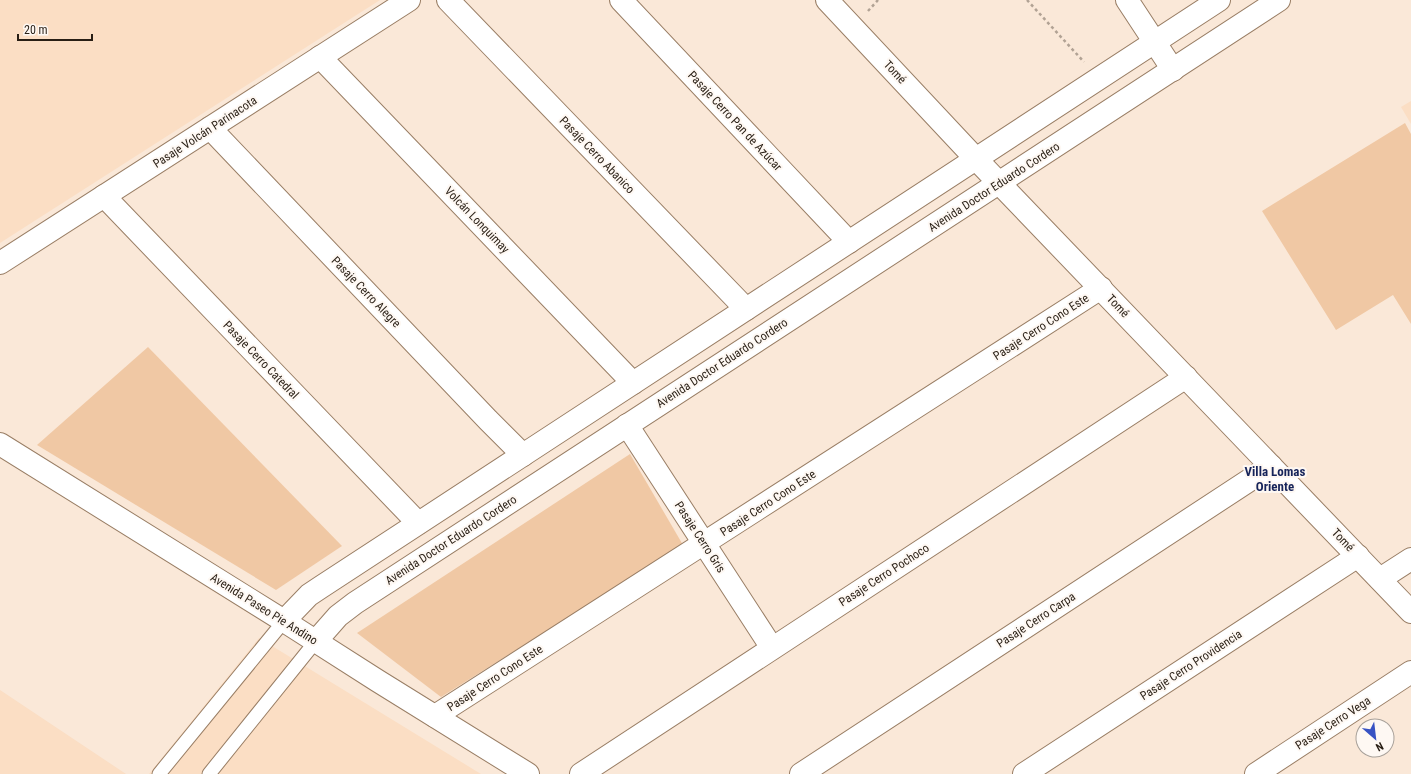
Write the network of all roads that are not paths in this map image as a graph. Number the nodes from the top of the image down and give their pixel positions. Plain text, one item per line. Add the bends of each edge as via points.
1 (409, 0) edge
2 (448, 0) edge
3 (621, 0) edge
4 (827, 0) edge
5 (1128, 0) edge
6 (1220, 0) edge
7 (1279, 0) edge
8 (1155, 42) junction
9 (320, 57) junction
10 (1173, 70) junction
11 (210, 128) junction
12 (976, 159) junction
13 (1000, 183) junction
14 (104, 196) junction
15 (849, 242) junction
16 (0, 263) edge
17 (1101, 288) junction
18 (746, 309) junction
19 (1186, 377) junction
20 (633, 383) junction
21 (627, 425) junction
22 (0, 444) edge
23 (523, 455) junction
24 (1271, 466) junction
25 (418, 523) junction
26 (704, 544) junction
27 (1358, 556) junction
28 (1411, 559) edge
29 (1380, 579) junction
30 (1411, 612) edge
31 (284, 620) junction
32 (316, 641) junction
33 (772, 648) junction
34 (1411, 672) edge
35 (435, 716) junction
36 (159, 774) edge
37 (208, 774) edge
38 (528, 774) edge
39 (581, 774) edge
40 (801, 774) edge
41 (1024, 774) edge
42 (1256, 774) edge

1 - 9 street, Pasaje Volcán Parinacota
2 - 18 street, Pasaje Cerro Abanico
3 - 15 street, Pasaje Cerro Pan de Azúcar
4 - 12 street, Tomé
5 - 8 street
6 - 8 street
7 - 10 street, Avenida Doctor Eduardo Cordero
8 - 10 street
8 - 12 street
9 - 11 street, Pasaje Volcán Parinacota
9 - 20 street, Volcán Lonquimay
10 - 13 street, Avenida Doctor Eduardo Cordero
11 - 14 street, Pasaje Volcán Parinacota
11 - 23 street, Pasaje Cerro Alegre
12 - 13 street, Tomé
12 - 15 street
13 - 17 street, Tomé
13 - 21 street, Avenida Doctor Eduardo Cordero
14 - 16 street, Pasaje Volcán Parinacota
14 - 25 street, Pasaje Cerro Catedral
15 - 18 street
17 - 19 street, Tomé
17 - 26 street, Pasaje Cerro Cono Este
18 - 20 street
19 - 24 street, Tomé
19 - 33 street, Pasaje Cerro Pochoco
20 - 23 street
21 - 26 street, Pasaje Cerro Gris
21 - 32 street, Avenida Doctor Eduardo Cordero via 355,603 338,616
22 - 31 street, Avenida Paseo Pie Andino
23 - 25 street
24 - 27 street, Tomé
24 - 40 street, Pasaje Cerro Carpa
25 - 31 street via 309,595
26 - 33 street, Pasaje Cerro Gris
26 - 35 street, Pasaje Cerro Cono Este
27 - 29 street, Tomé
27 - 41 street, Pasaje Cerro Providencia
28 - 29 street
29 - 30 street, Tomé
31 - 32 street, Avenida Paseo Pie Andino
31 - 36 lane
32 - 35 street, Avenida Paseo Pie Andino
32 - 37 lane, Avenida Doctor Eduardo Cordero
33 - 39 street, Pasaje Cerro Pochoco
34 - 42 street, Pasaje Cerro Vega
35 - 38 street, Avenida Paseo Pie Andino

